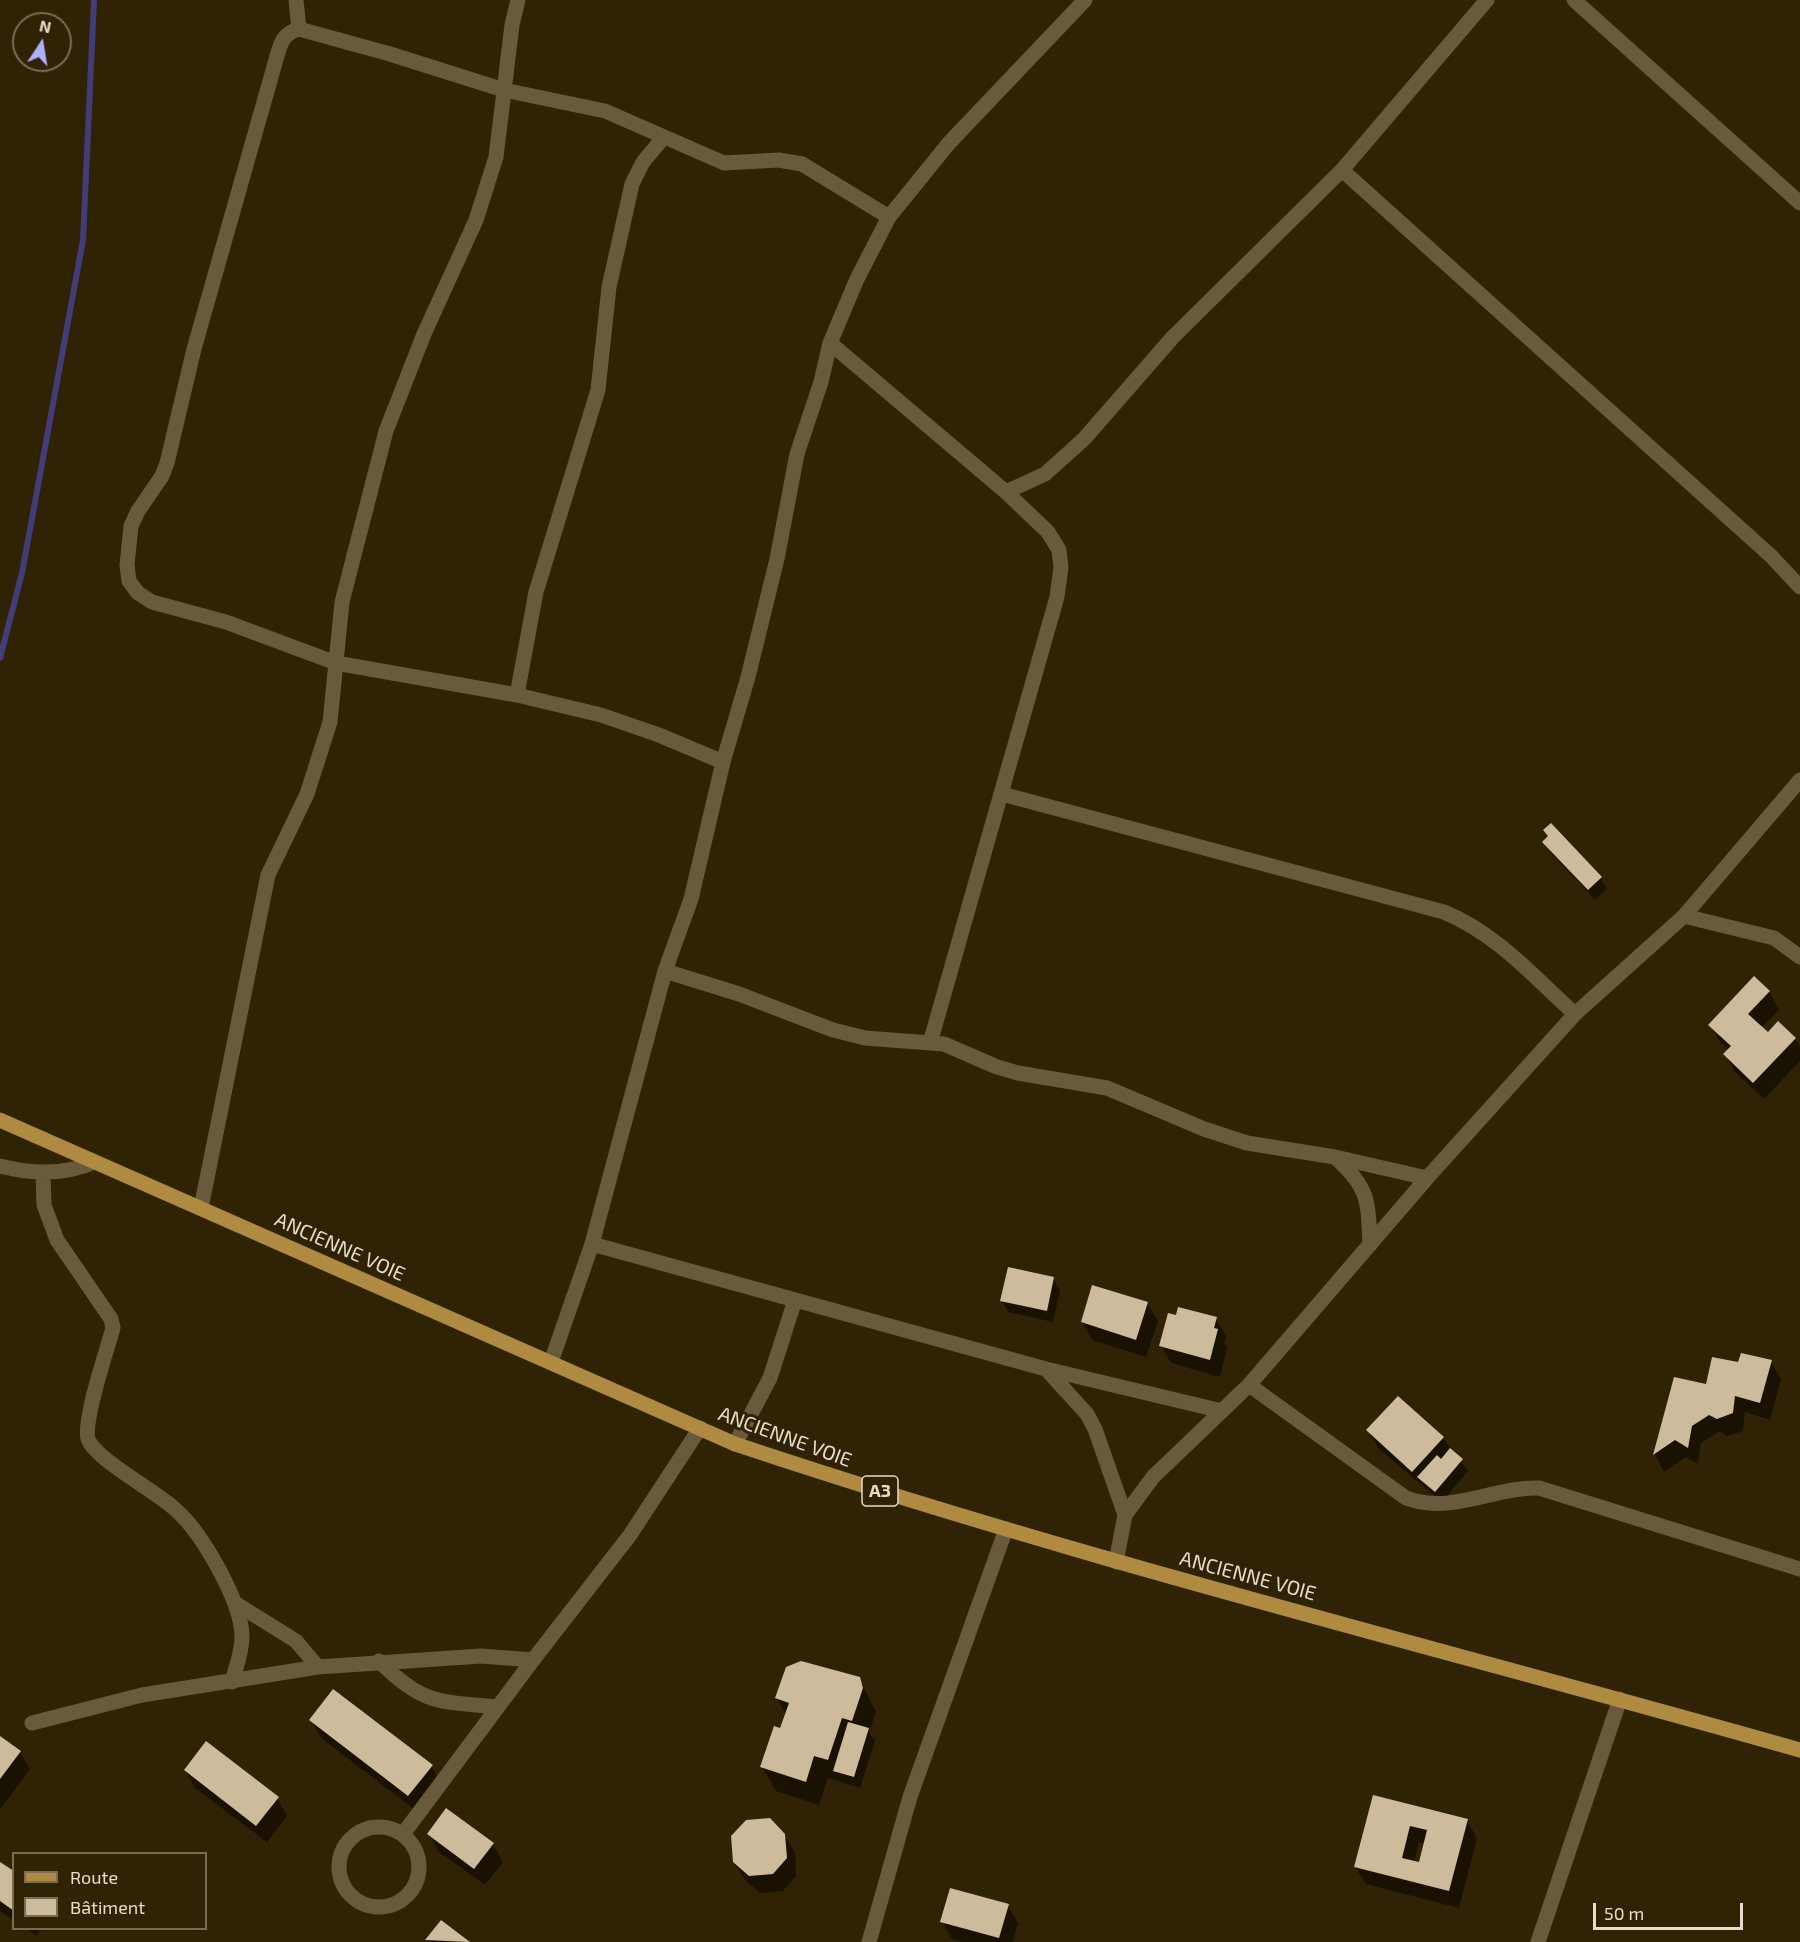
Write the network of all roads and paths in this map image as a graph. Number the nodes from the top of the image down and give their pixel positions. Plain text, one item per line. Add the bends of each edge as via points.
1 (296, 0) edge
2 (518, 0) edge
3 (1085, 0) edge
4 (1487, 0) edge
5 (1574, 0) edge
6 (298, 29) junction
7 (504, 90) junction
8 (664, 137) junction
9 (1342, 170) junction
10 (1800, 203) edge
11 (889, 217) junction
12 (830, 343) junction
13 (1006, 492) junction
14 (1800, 587) edge
15 (336, 663) junction
16 (517, 694) junction
17 (723, 762) junction
18 (1800, 780) edge
19 (1002, 794) junction
20 (1684, 916) junction
21 (1800, 957) edge
22 (665, 971) junction
23 (1575, 1014) junction
24 (930, 1043) junction
25 (0, 1120) edge
26 (1335, 1157) junction
27 (94, 1162) junction
28 (0, 1166) edge
29 (43, 1173) junction
30 (1427, 1178) junction
31 (201, 1208) junction
32 (592, 1244) junction
33 (1370, 1245) junction
34 (795, 1300) junction
35 (551, 1362) junction
36 (1046, 1369) junction
37 (1249, 1385) junction
38 (1222, 1411) junction
39 (700, 1428) junction
40 (735, 1444) junction
41 (1125, 1515) junction
42 (1006, 1529) junction
43 (1116, 1562) junction
44 (1800, 1569) edge
45 (236, 1603) junction
46 (532, 1660) junction
47 (379, 1661) junction
48 (318, 1667) junction
49 (232, 1682) junction
50 (1620, 1699) junction
51 (497, 1707) junction
52 (32, 1724) dead end
53 (1800, 1750) edge
54 (403, 1834) junction
55 (869, 1942) edge
56 (1538, 1942) edge

1 - 6 street
2 - 7 street
3 - 11 street via 949,143
4 - 9 street
5 - 10 street
6 - 7 street
6 - 15 street via 281,41 194,349 167,463 131,526 127,566 129,581 152,602 226,622
7 - 8 street via 605,111
7 - 15 street via 496,157 476,220 424,334 386,431 342,602
8 - 11 street via 724,163 779,160 802,164
8 - 16 street via 643,162 632,184 609,287 598,390 536,592
9 - 13 street via 1173,337 1084,439 1045,474
9 - 14 street via 1771,556
11 - 12 street
12 - 13 street
12 - 17 street via 797,454 777,559
13 - 19 street via 1048,532 1059,550 1061,567 1057,597
15 - 16 street
15 - 31 street via 330,722 307,794 265,885
16 - 17 street via 601,715
17 - 22 street via 691,899
18 - 20 street
19 - 23 street via 1444,912 1489,935
19 - 24 street
20 - 21 street via 1774,938
20 - 23 street
22 - 24 street via 833,1030 865,1038
22 - 32 street
23 - 30 street
24 - 26 street via 944,1044 1018,1073 1107,1088 1247,1143
25 - 27 main road, ANCIENNE VOIE / A3
26 - 30 street
26 - 33 street via 1363,1188
27 - 29 street via 65,1172
27 - 31 main road, ANCIENNE VOIE / A3
28 - 29 street
29 - 45 street via 44,1205 57,1240 111,1319 113,1328 89,1417 91,1445 184,1519
30 - 33 street
31 - 35 main road, ANCIENNE VOIE / A3
32 - 34 street
32 - 35 street
33 - 37 street
34 - 36 street
34 - 40 street via 770,1378
35 - 39 main road, ANCIENNE VOIE / A3
36 - 38 street
36 - 41 street via 1087,1414
37 - 38 street
37 - 44 street via 1406,1498 1419,1503 1440,1505 1539,1488
38 - 41 street via 1153,1477
39 - 40 main road, ANCIENNE VOIE / A3
39 - 46 street via 630,1535
40 - 42 main road, ANCIENNE VOIE / A3
41 - 43 street
42 - 43 main road, ANCIENNE VOIE / A3
42 - 55 street via 910,1797
43 - 50 main road, ANCIENNE VOIE / A3
45 - 48 street via 297,1641
45 - 49 street via 242,1646
46 - 47 street via 481,1656
46 - 51 street
47 - 48 street
47 - 51 street via 403,1684 427,1698
48 - 49 street
49 - 52 street via 142,1695
50 - 53 main road, ANCIENNE VOIE / A3
50 - 56 street
51 - 54 street
54 - 54 street via 386,1827 368,1828 352,1837 341,1852 338,1870 344,1887 356,1901 372,1908 391,1906 407,1898 417,1883 420,1865 415,1848

